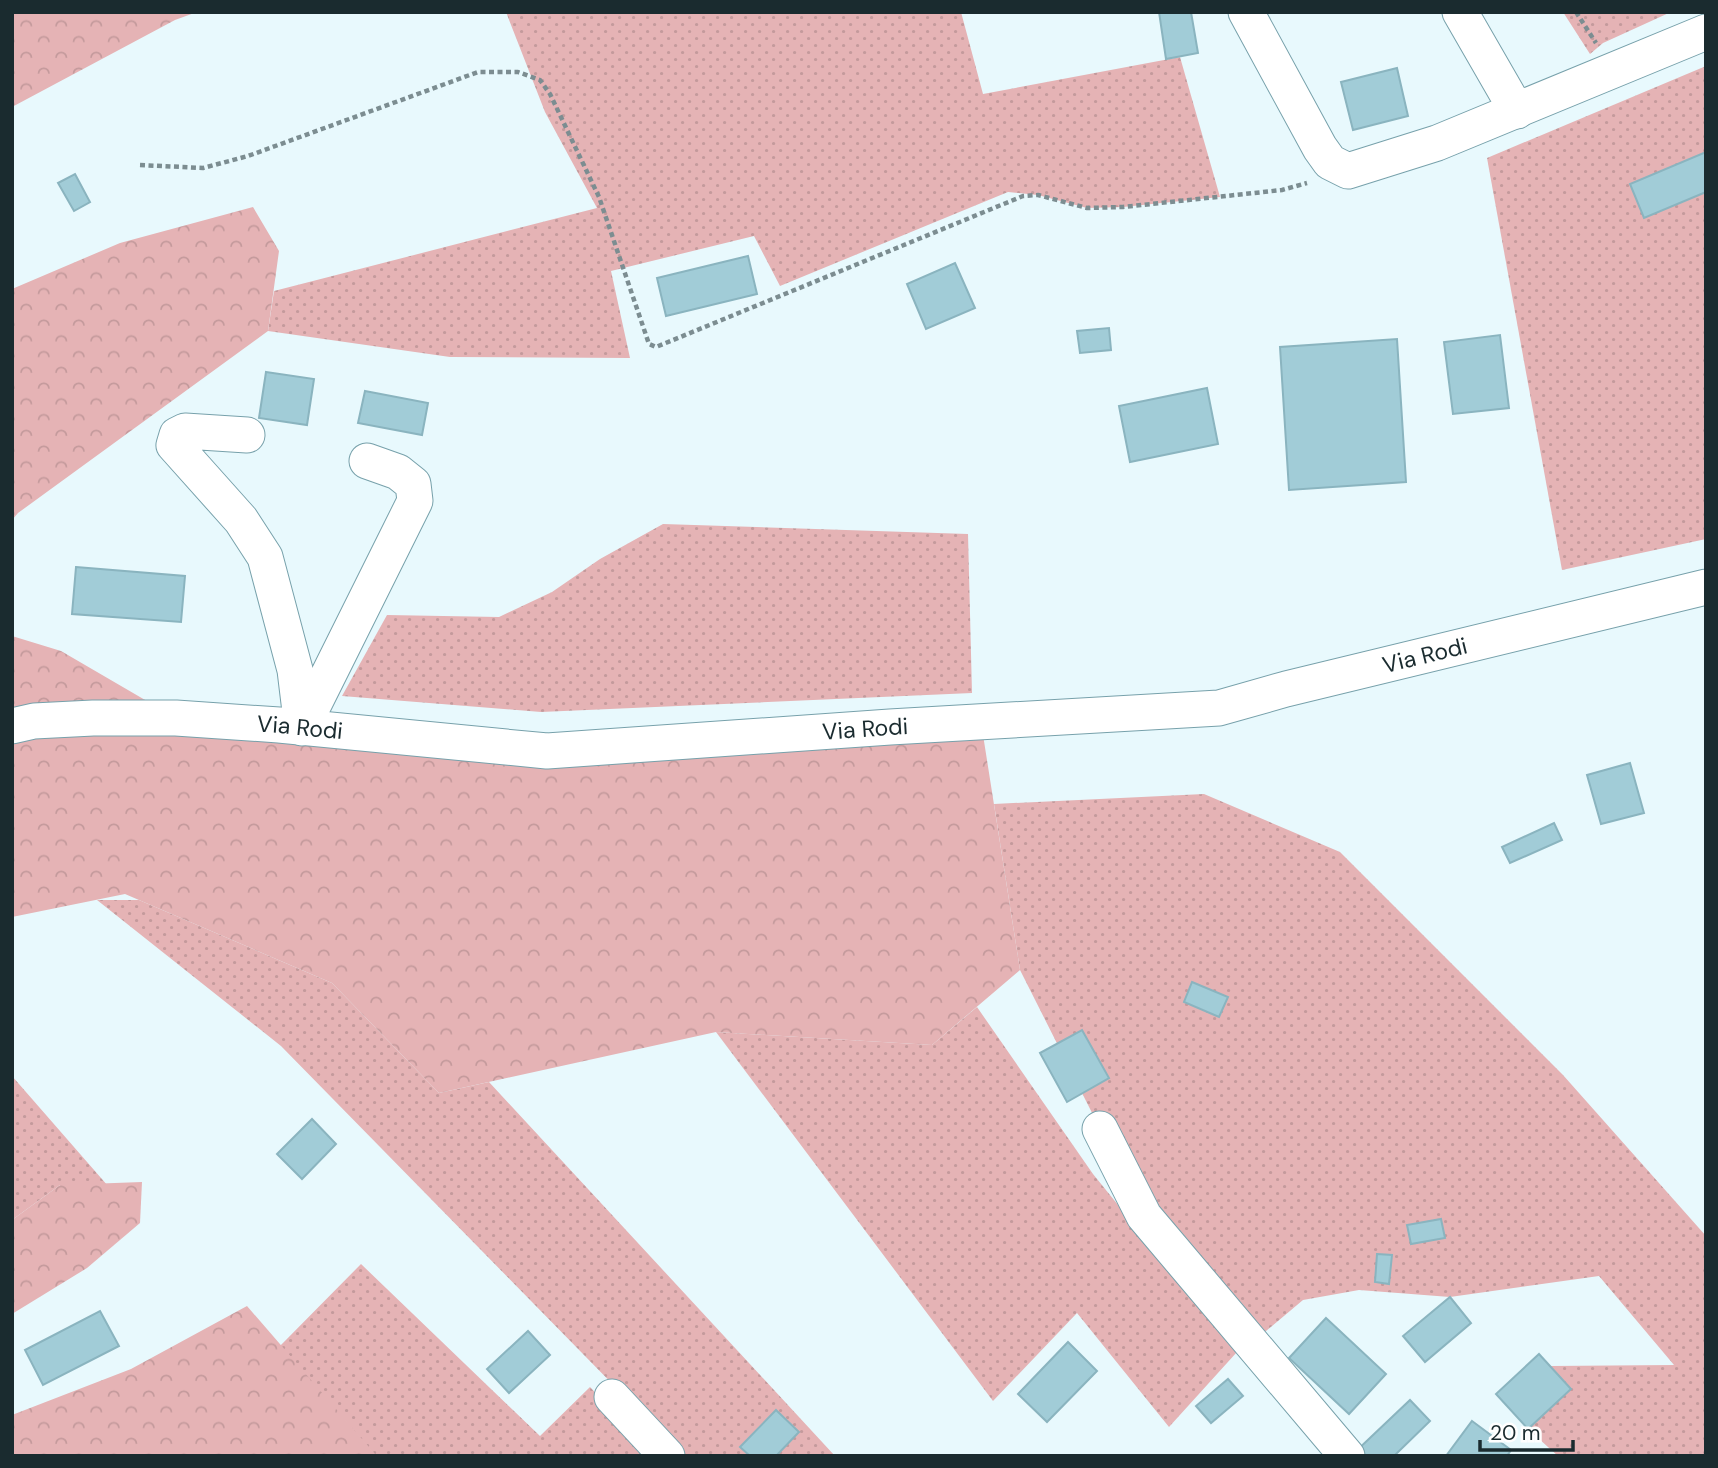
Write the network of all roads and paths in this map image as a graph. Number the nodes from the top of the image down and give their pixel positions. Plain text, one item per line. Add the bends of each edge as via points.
1 (1246, 12) edge
2 (1460, 12) edge
3 (1683, 12) edge
4 (1706, 26) edge
5 (1706, 32) edge
6 (1517, 111) junction
7 (140, 165) dead end
8 (1348, 171) junction
9 (247, 435) dead end
10 (367, 461) dead end
11 (1706, 587) edge
12 (12, 726) edge
13 (302, 728) junction
14 (1100, 1129) dead end
15 (612, 1397) dead end
16 (667, 1456) edge
17 (1347, 1456) edge

1 - 8 street via 1325,155
2 - 6 street
3 - 4 street
5 - 6 street
6 - 8 street via 1437,144
7 - 8 path via 203,168 248,156 478,72 518,72 540,80 550,94 599,197 649,344 656,347 1023,196 1038,195 1087,208 1123,207 1282,190
9 - 13 street via 185,431 177,435 174,445 241,520 265,557 295,670
10 - 13 street via 398,472 413,484 415,502
11 - 13 street, Via Rodi via 1219,708 547,751
12 - 13 street, Via Rodi via 34,721 148,718
14 - 17 street via 1144,1216
15 - 16 street

